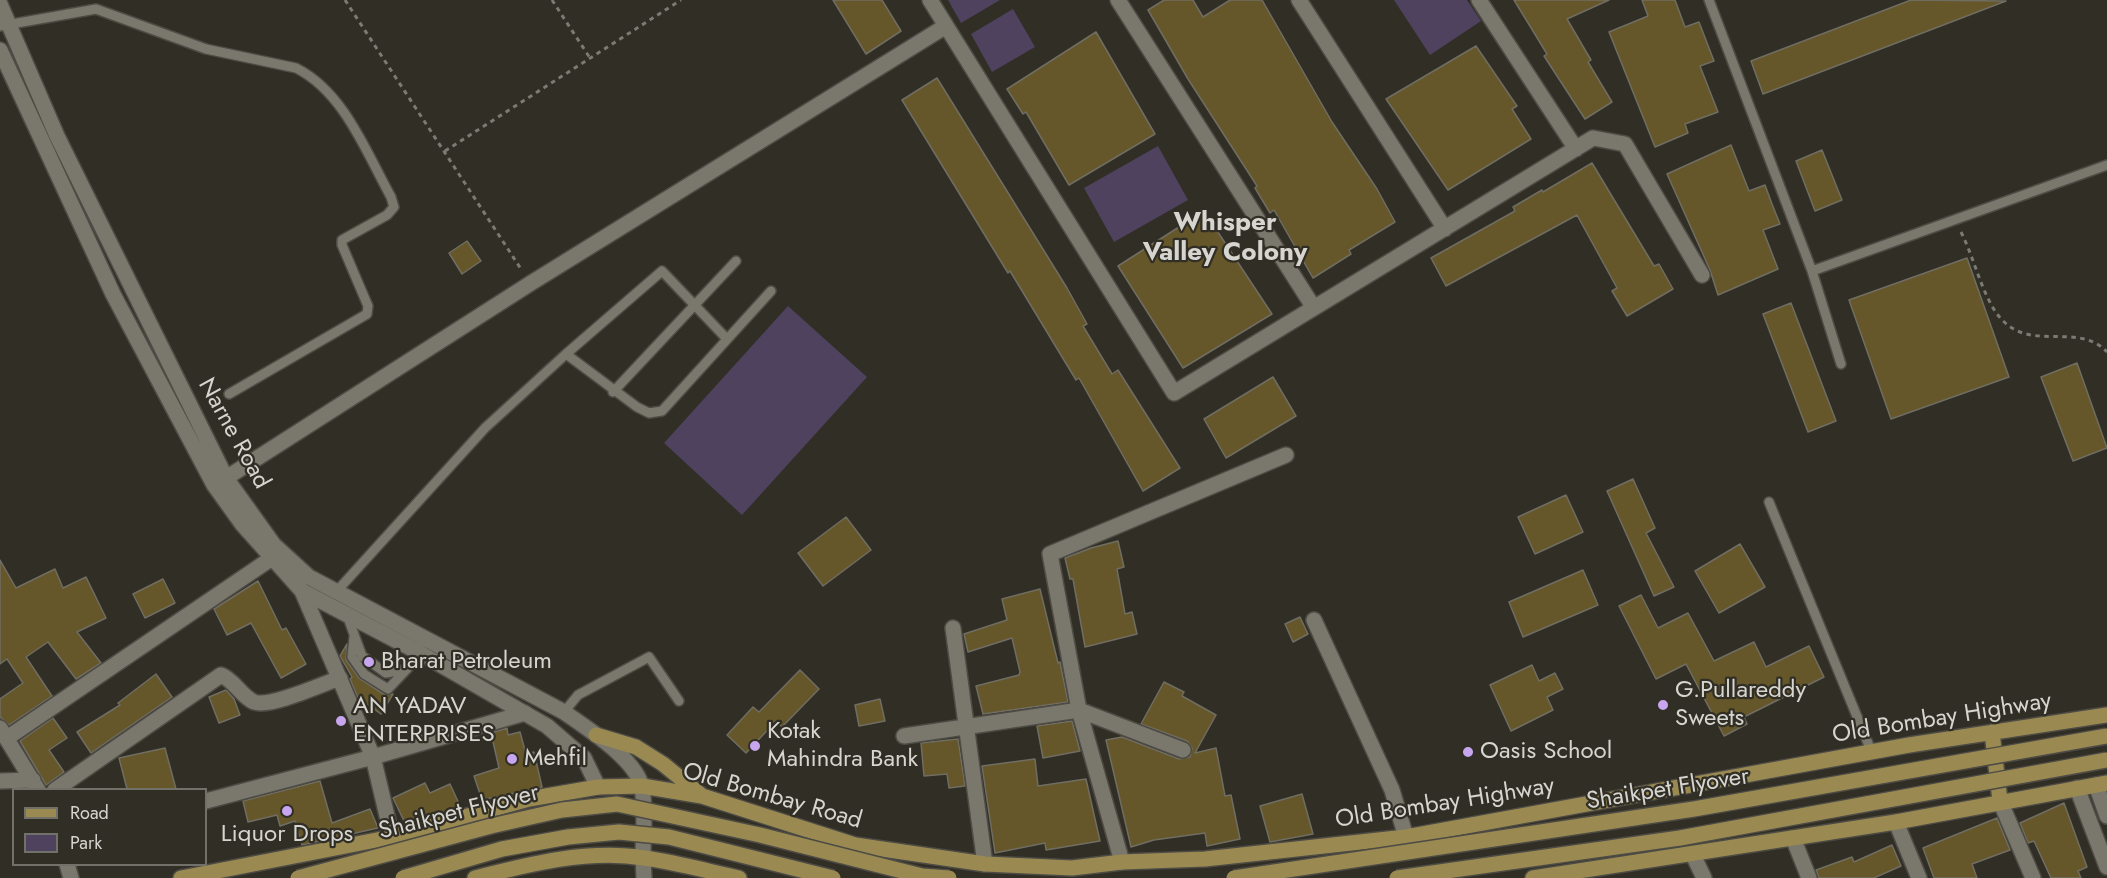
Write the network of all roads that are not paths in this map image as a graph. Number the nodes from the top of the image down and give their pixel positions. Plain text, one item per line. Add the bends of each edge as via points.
1 (930, 0) edge
2 (1118, 0) edge
3 (1299, 0) edge
4 (1479, 0) edge
5 (1709, 0) edge
6 (0, 4) edge
7 (3, 25) edge
8 (946, 26) junction
9 (0, 50) edge
10 (1576, 149) junction
11 (2107, 165) edge
12 (1444, 229) junction
13 (736, 261) dead end
14 (1812, 271) junction
15 (1702, 275) dead end
16 (771, 291) dead end
17 (693, 305) junction
18 (1314, 308) junction
19 (727, 339) junction
20 (566, 354) junction
21 (1841, 364) dead end
22 (613, 392) junction
23 (229, 394) dead end
24 (1286, 455) dead end
25 (226, 478) junction
26 (1769, 502) dead end
27 (272, 558) junction
28 (302, 591) junction
29 (336, 592) junction
30 (347, 615) junction
31 (1314, 621) dead end
32 (953, 628) dead end
33 (354, 637) junction
34 (420, 653) junction
35 (407, 669) junction
36 (340, 678) junction
37 (679, 700) dead end
38 (1079, 710) junction
39 (564, 712) junction
40 (525, 713) junction
41 (2107, 715) edge
42 (968, 728) junction
43 (1992, 732) junction
44 (3, 733) edge
45 (596, 735) junction
46 (904, 736) dead end
47 (2107, 736) edge
48 (1182, 750) dead end
49 (1872, 753) junction
50 (373, 757) junction
51 (2107, 760) edge
52 (0, 781) edge
53 (2101, 784) edge
54 (35, 785) edge
55 (642, 786) junction
56 (598, 787) junction
57 (56, 788) edge
58 (2077, 788) junction
59 (702, 796) junction
60 (207, 801) edge
61 (2000, 801) junction
62 (2107, 816) edge
63 (1896, 822) junction
64 (392, 837) junction
65 (1406, 837) junction
66 (1793, 837) junction
67 (1693, 855) junction
68 (643, 858) junction
69 (1122, 861) junction
70 (985, 864) junction
71 (2107, 867) edge
72 (1072, 868) joint
73 (1606, 873) edge
74 (181, 878) edge
75 (298, 878) edge
76 (403, 878) edge
77 (475, 878) edge
78 (644, 878) edge
79 (739, 878) edge
80 (833, 878) edge
81 (949, 878) edge
82 (1234, 878) edge
83 (1397, 878) edge
84 (1533, 878) edge
85 (1704, 878) edge
86 (1809, 878) edge
87 (1917, 878) edge
88 (2033, 878) edge

1 - 8 street
2 - 18 street
3 - 12 street
4 - 10 street
5 - 14 lane
6 - 7 street, Narne Road
7 - 23 lane via 96,9 206,49 296,68 338,102 394,207 387,215 342,240 368,306 367,314
7 - 25 street, Narne Road
8 - 18 street via 1174,393
8 - 25 street
9 - 27 street, Narne Road via 113,294 214,485
10 - 12 street
10 - 15 street via 1593,138 1625,144
11 - 14 lane
12 - 18 street
13 - 17 lane
14 - 21 lane
16 - 19 lane
17 - 19 lane
17 - 20 lane via 662,272
17 - 22 lane
19 - 22 lane via 662,411 649,413
20 - 22 lane
20 - 29 lane via 485,428
24 - 38 street via 1050,554
25 - 29 street, Narne Road via 274,545 309,577
26 - 49 lane
27 - 28 street, Narne Road
27 - 44 street
28 - 30 street, Narne Road
28 - 36 street
29 - 39 street, Narne Road
30 - 33 lane
30 - 34 street, Narne Road
31 - 65 street via 1392,789
32 - 42 street
33 - 35 lane via 362,656 386,673
33 - 35 lane via 352,657 364,674 388,689
34 - 35 lane
34 - 40 street, Narne Road
36 - 50 street
36 - 57 street via 261,703 248,698 228,677 221,675
37 - 39 lane via 649,657 578,695
38 - 42 street
38 - 48 street
38 - 69 street
39 - 45 street, Narne Road
40 - 50 street
40 - 56 street, Narne Road via 547,726 584,758
41 - 43 main road, Old Bombay Highway
42 - 46 street
42 - 70 street
43 - 49 main road, Old Bombay Highway
43 - 61 main road
44 - 54 street
45 - 55 street, Narne Road via 630,765
45 - 59 main road via 636,747
47 - 82 main road, Shaikpet Flyover, bridge via 1694,809
49 - 65 main road, Old Bombay Highway
50 - 60 street
50 - 64 street
51 - 83 main road, Shaikpet Flyover, bridge via 1680,838
52 - 54 street
53 - 58 main road
53 - 62 street
55 - 56 main road, Old Bombay Road
55 - 59 main road, Old Bombay Road
55 - 68 street
56 - 64 main road, Old Bombay Road via 529,799
58 - 61 main road
58 - 71 street
59 - 70 main road, Old Bombay Road via 855,845
61 - 63 main road
61 - 88 street
63 - 66 main road
63 - 87 street
64 - 74 main road, Old Bombay Road
65 - 69 main road, Old Bombay Highway via 1205,859
66 - 67 main road
66 - 86 street
67 - 73 main road
67 - 85 street
68 - 77 main road via 604,855 530,864
68 - 78 street
68 - 79 main road
69 - 72 main road, Old Bombay Highway
70 - 72 main road, Old Bombay Road
73 - 84 main road
75 - 81 main road, Shaikpet Flyover, bridge via 491,826 562,810 616,804 922,876
76 - 80 main road, Shaikpet Flyover, bridge via 502,849 619,832 669,837

